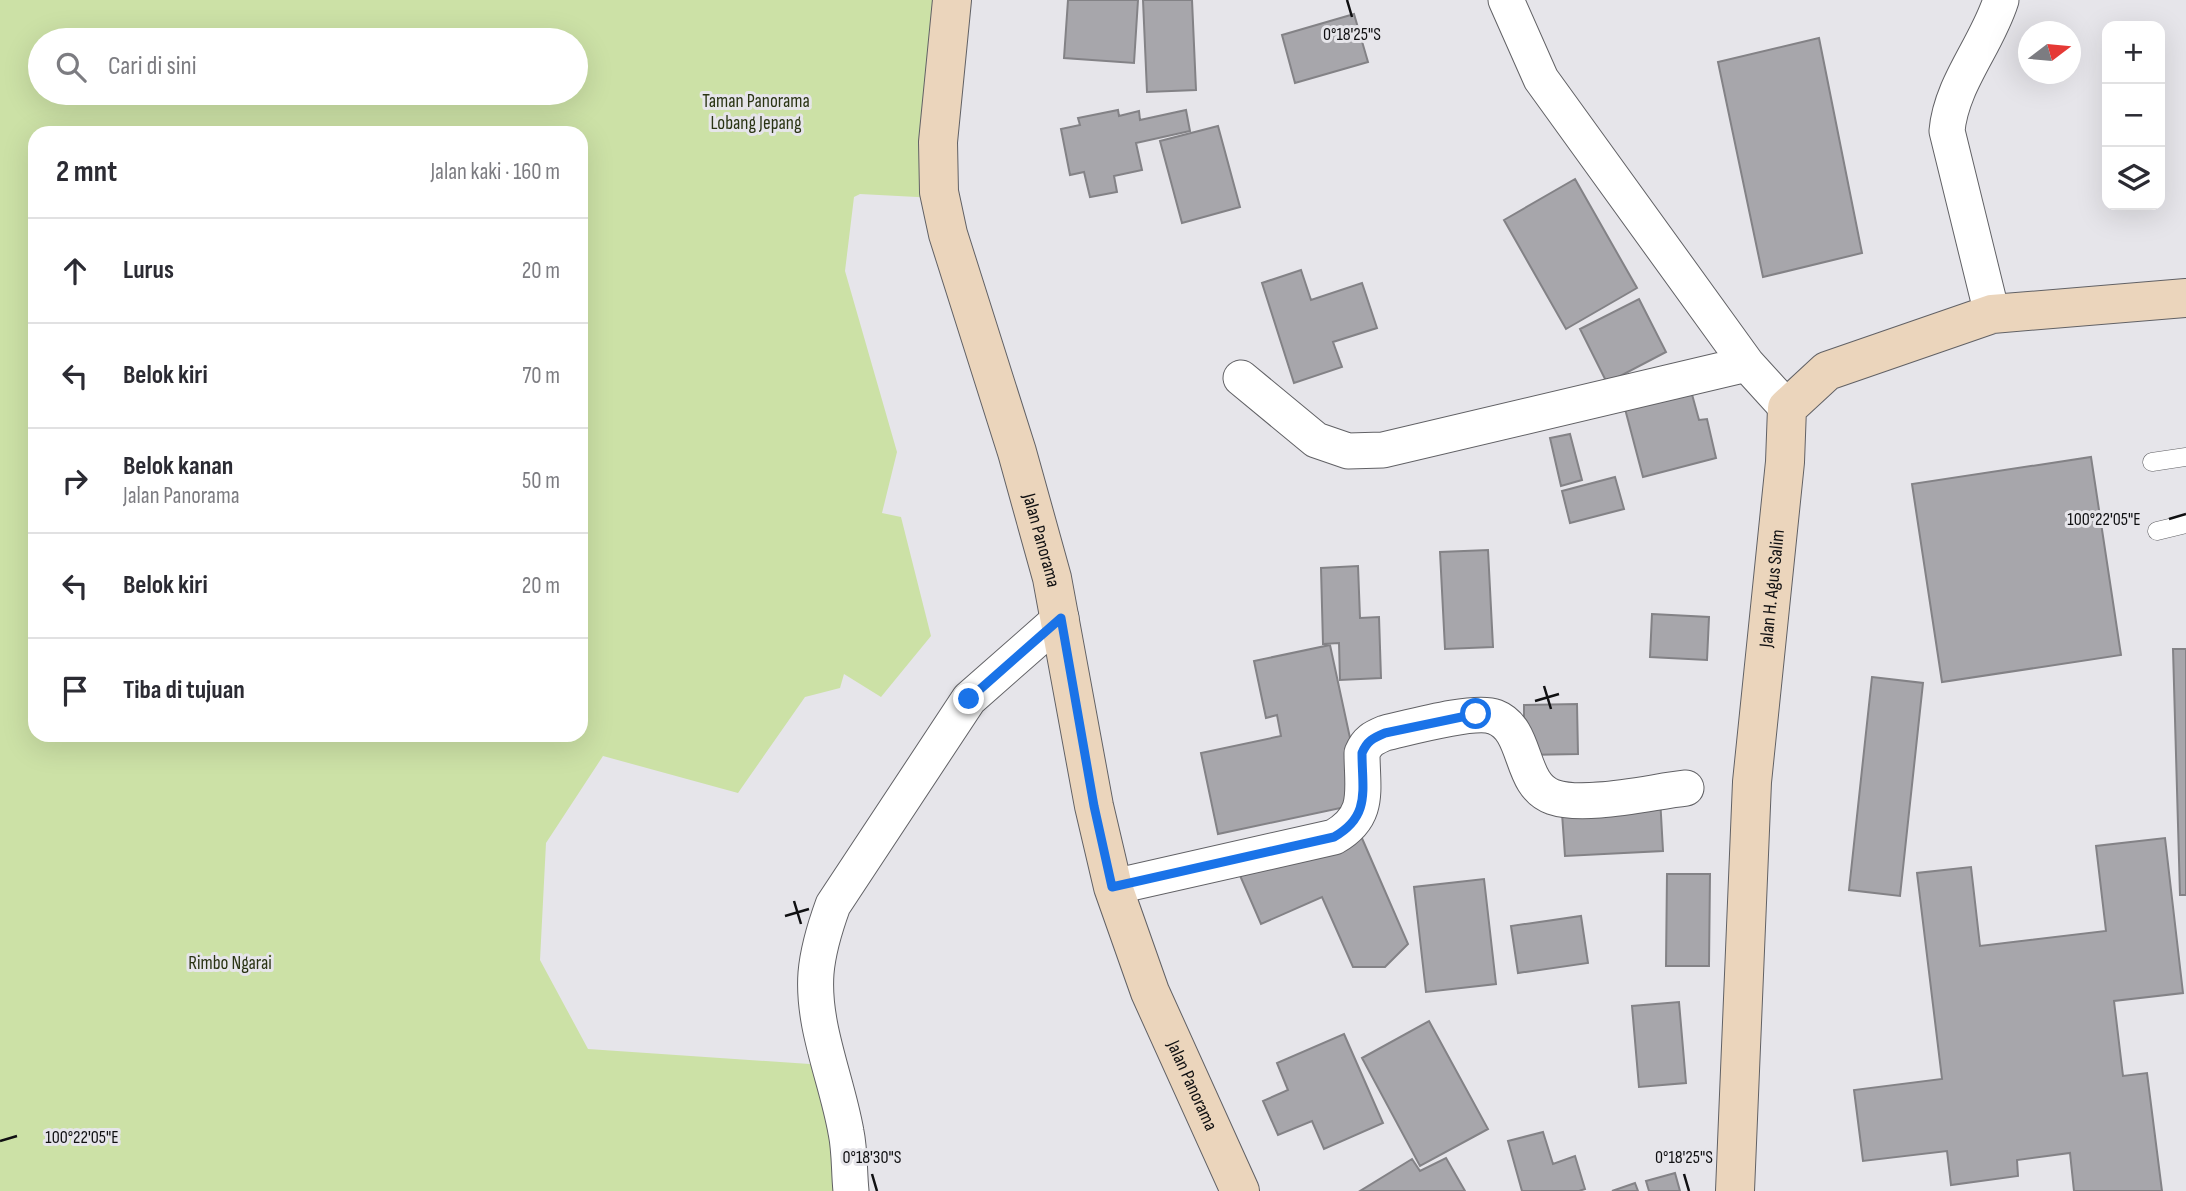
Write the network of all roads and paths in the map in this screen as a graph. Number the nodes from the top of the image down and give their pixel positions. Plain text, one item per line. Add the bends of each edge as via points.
1 (952, 0) edge
2 (1506, 0) edge
3 (2001, 0) edge
4 (2186, 298) edge
5 (1992, 314) junction
6 (1747, 364) junction
7 (1241, 377) dead end
8 (1787, 408) junction
9 (2152, 462) dead end
10 (2185, 463) edge
11 (2186, 524) edge
12 (2157, 531) dead end
13 (1061, 618) junction
14 (1685, 788) dead end
15 (1112, 887) junction
16 (851, 1191) edge
17 (1240, 1191) edge
18 (1735, 1191) edge

1 - 13 main road, Jalan Panorama via 938,142 939,192
2 - 6 street via 1541,79
3 - 5 street via 1949,114 1947,131
4 - 5 main road
5 - 8 main road via 1827,371
6 - 7 street via 1383,450 1348,451 1316,440
6 - 8 street
8 - 18 main road, Jalan H. Agus Salim via 1752,782
9 - 10 lane
11 - 12 lane
13 - 15 main road, Jalan Panorama
13 - 16 street via 969,699 833,905 822,935 816,991 847,1133
14 - 15 street via 1577,802 1552,797 1538,789 1506,724 1494,716 1476,714 1371,738 1362,753 1361,812 1348,829 1334,837
15 - 17 main road, Jalan Panorama via 1150,992

